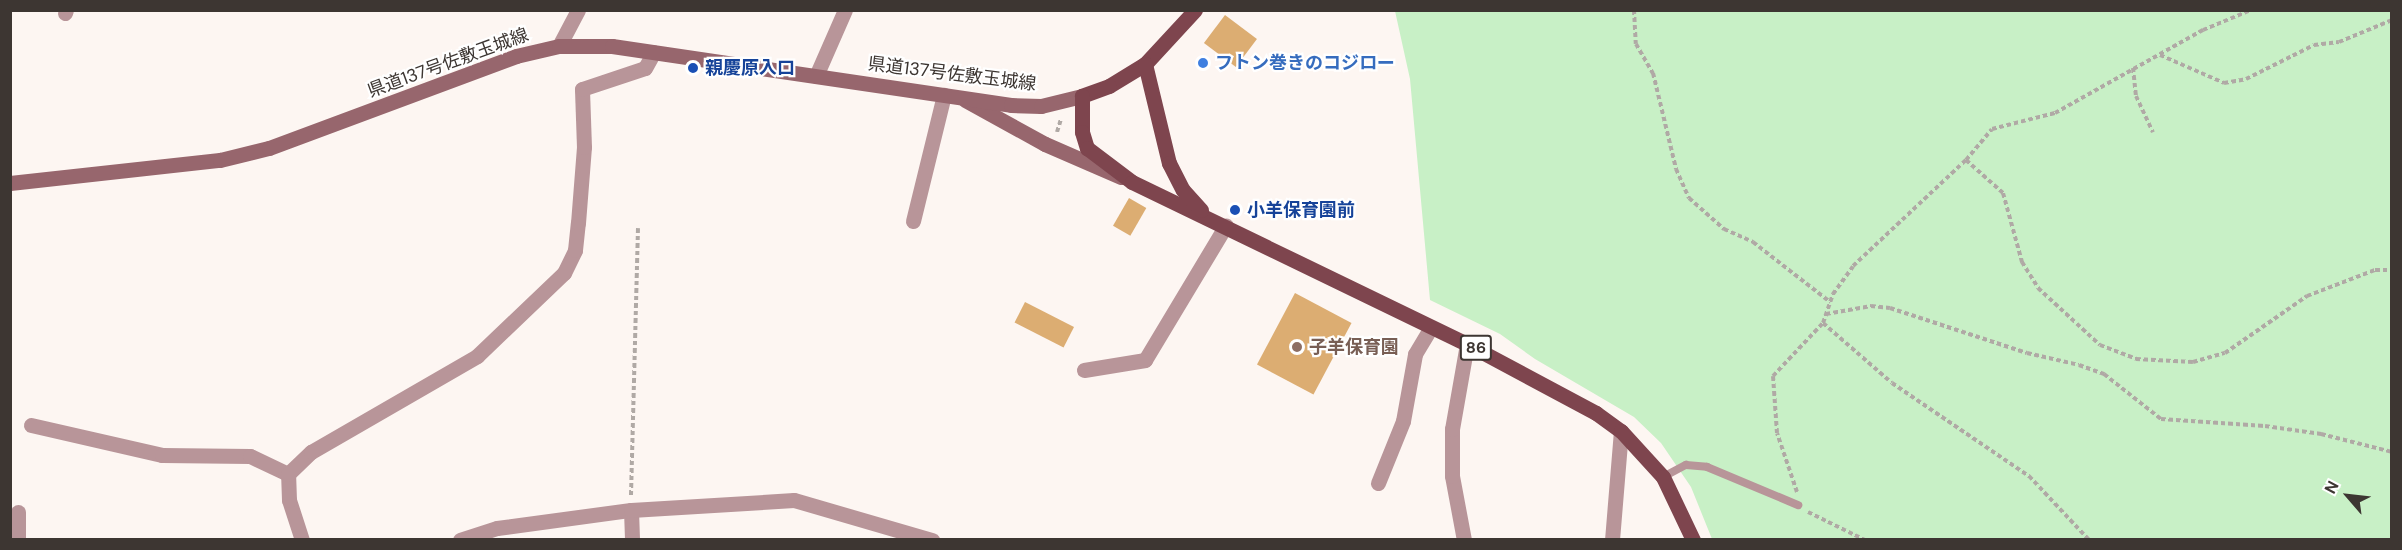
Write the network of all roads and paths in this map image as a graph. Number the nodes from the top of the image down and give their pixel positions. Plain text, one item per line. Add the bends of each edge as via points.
1 (578, 10) edge
2 (845, 10) edge
3 (1195, 10) edge
4 (1634, 10) edge
5 (2251, 10) edge
6 (2391, 20) edge
7 (559, 46) junction
8 (654, 52) junction
9 (2159, 55) junction
10 (1144, 64) junction
11 (2133, 68) junction
12 (816, 76) junction
13 (944, 95) junction
14 (1083, 96) junction
15 (963, 98) junction
16 (2154, 132) dead end
17 (1966, 160) junction
18 (1132, 182) junction
19 (10, 183) edge
20 (1207, 216) junction
21 (913, 221) dead end
22 (1226, 225) junction
23 (638, 228) dead end
24 (2391, 270) edge
25 (1830, 302) junction
26 (1826, 314) junction
27 (1823, 323) junction
28 (1431, 327) junction
29 (1467, 344) junction
30 (1084, 370) dead end
31 (31, 425) dead end
32 (1621, 431) junction
33 (2391, 452) edge
34 (288, 474) junction
35 (1663, 477) junction
36 (1378, 483) dead end
37 (1798, 505) junction
38 (631, 510) junction
39 (18, 512) dead end
40 (18, 540) edge
41 (302, 540) edge
42 (460, 540) edge
43 (632, 540) edge
44 (932, 540) edge
45 (1464, 540) edge
46 (1612, 540) edge
47 (1693, 540) edge
48 (1865, 540) edge
49 (2088, 540) edge

1 - 7 street
2 - 12 street
3 - 10 main road
4 - 25 path via 1636,44 1653,74 1676,169 1689,198 1724,229 1753,242
5 - 9 path via 2203,30
6 - 9 path via 2339,42 2314,45 2246,79 2224,83
7 - 8 main road, 県道137号佐敷玉城線 via 603,45
7 - 19 main road, 県道137号佐敷玉城線 via 516,56 269,148 220,160
8 - 12 main road, 県道137号佐敷玉城線
8 - 34 street via 645,68 582,89 584,147 578,223 575,250 564,273 477,356 310,452
9 - 11 path
10 - 14 main road
10 - 20 main road, 86 via 1169,163 1183,190
11 - 16 path via 2136,96
11 - 17 path via 2055,113 1992,129
12 - 13 main road, 県道137号佐敷玉城線
13 - 15 main road, 県道137号佐敷玉城線
13 - 21 street
14 - 15 main road, 県道137号佐敷玉城線 via 1032,106
14 - 18 main road, 86 via 1083,141
15 - 18 main road via 1045,144
17 - 24 path via 2003,193 2022,262 2038,288 2100,345 2136,359 2193,362 2225,352 2307,296 2375,270
17 - 25 path via 1853,266
18 - 20 main road, 86
20 - 22 main road, 86
22 - 28 main road, 86
22 - 30 street via 1146,360
23 - 38 path
25 - 26 path
26 - 27 path
26 - 33 path via 1871,306 1890,308 2027,353 2079,365 2104,375 2161,419 2321,434
27 - 37 path via 1773,376 1777,433 1797,484
27 - 49 path via 1892,383 2029,476
28 - 29 main road, 86
28 - 36 street via 1415,354 1403,421
29 - 32 main road, 86 via 1569,396
29 - 45 street via 1452,429 1452,476
31 - 34 street via 162,455 250,456
32 - 35 main road, 86
32 - 46 street
34 - 41 street via 289,500
35 - 37 lane via 1686,465 1707,467
35 - 47 main road, 86
37 - 48 path via 1821,521
38 - 42 street via 497,528
38 - 43 street
38 - 44 street via 794,500
39 - 40 street

